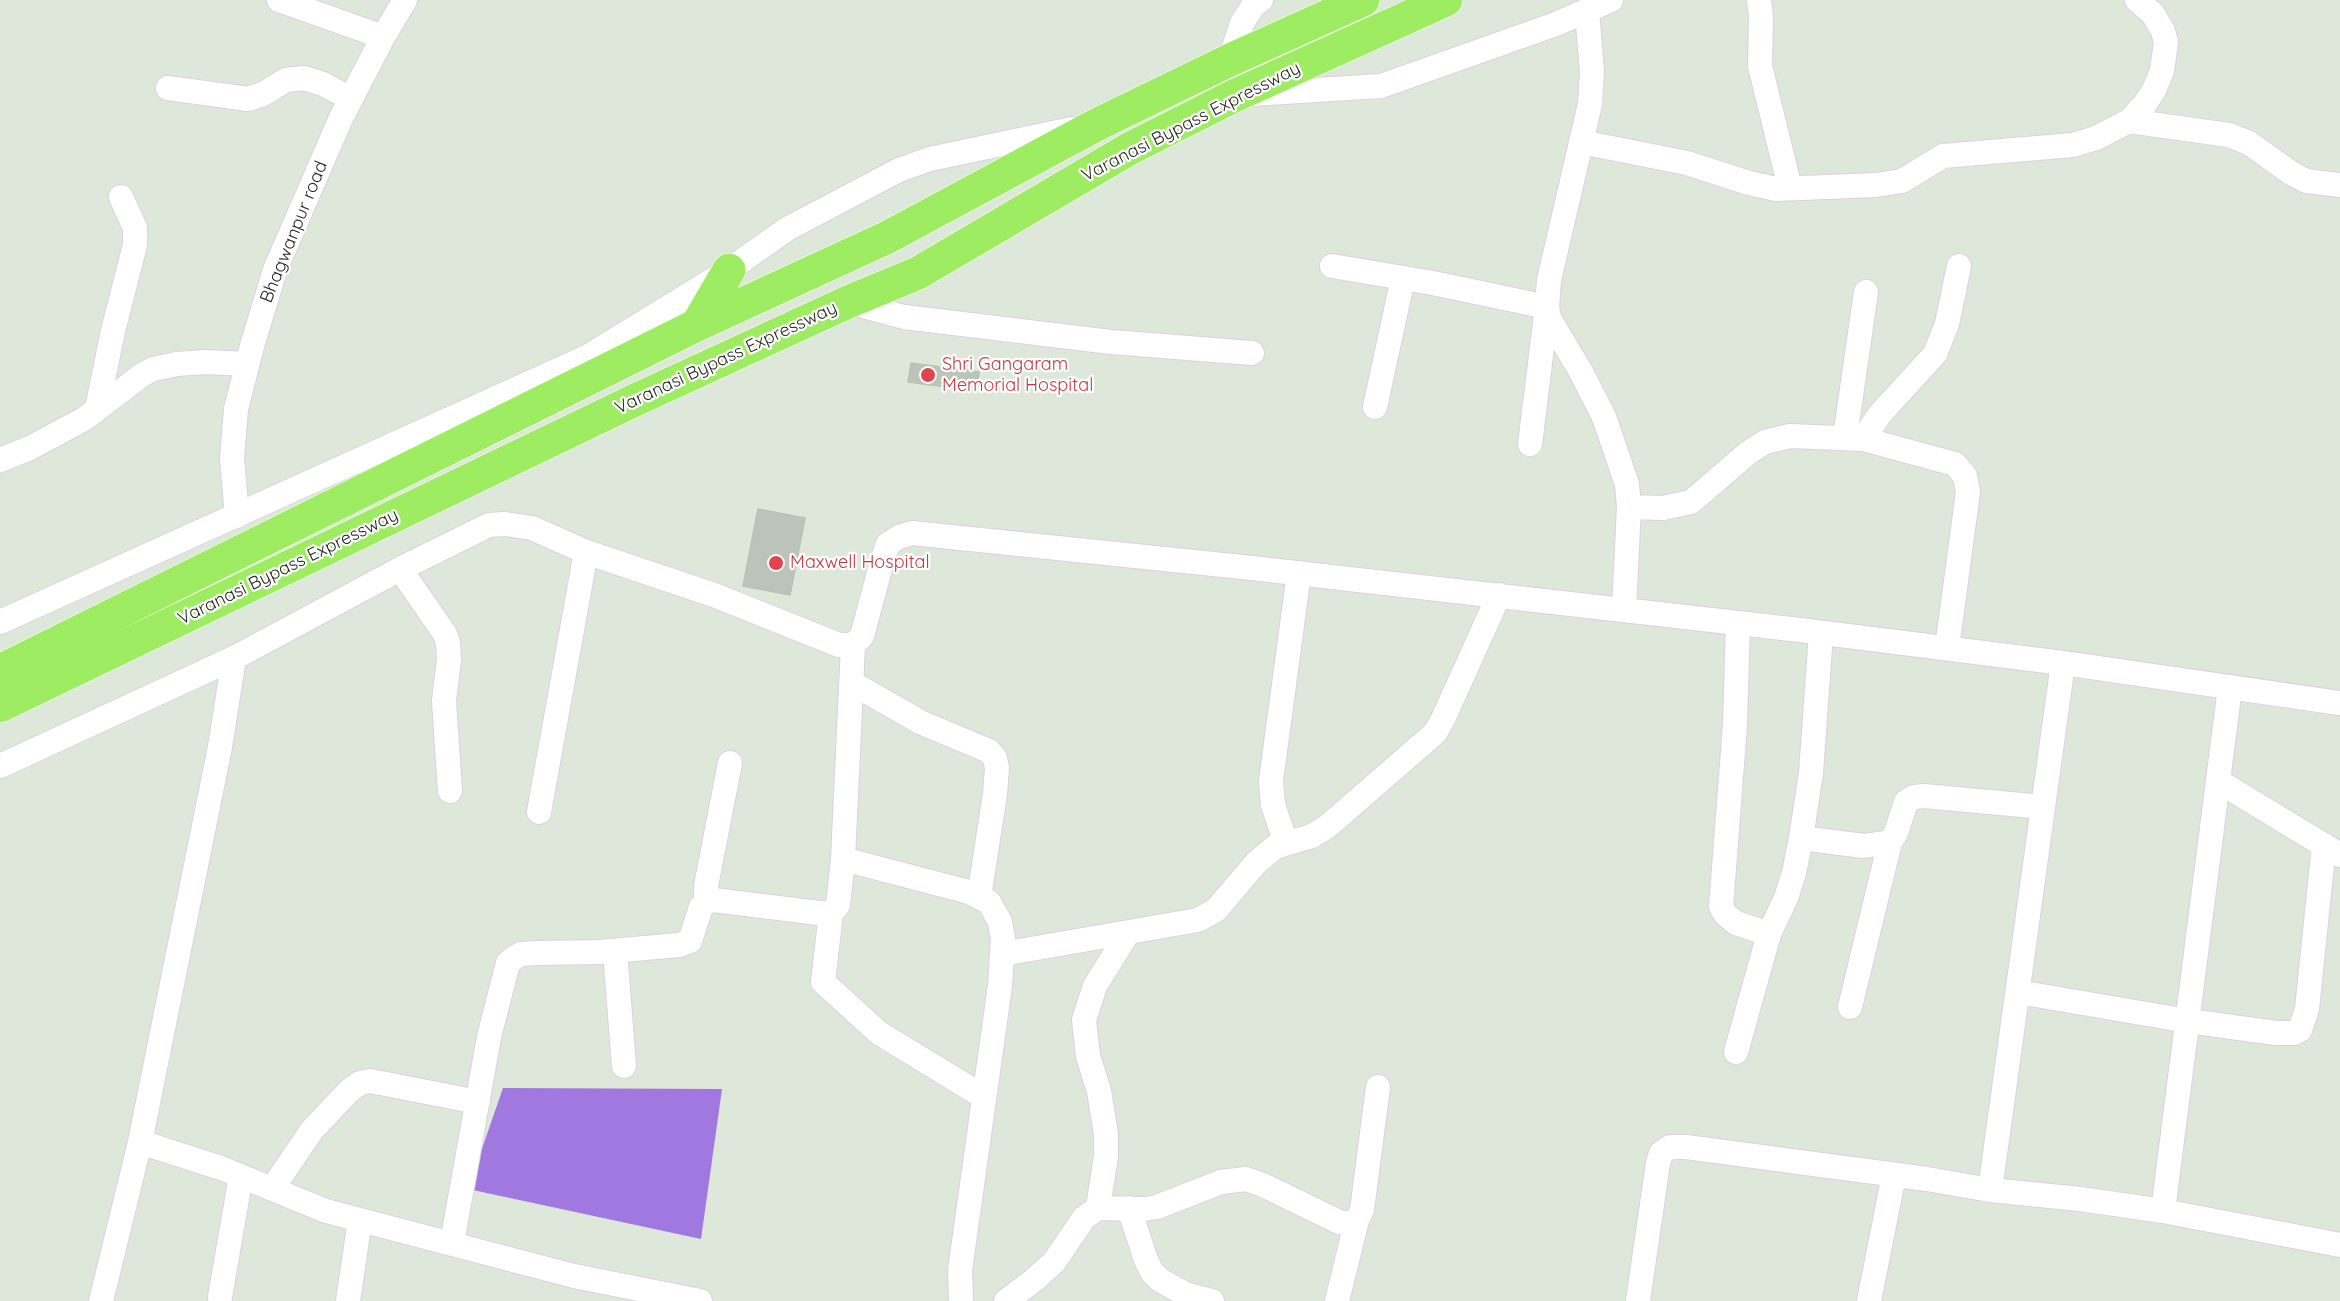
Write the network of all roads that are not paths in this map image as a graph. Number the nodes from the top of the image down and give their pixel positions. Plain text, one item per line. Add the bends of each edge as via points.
1 (279, 0) edge
2 (405, 0) edge
3 (1261, 0) edge
4 (1363, 0) edge
5 (1446, 0) edge
6 (1611, 0) edge
7 (1759, 0) edge
8 (2138, 0) edge
9 (1587, 11) junction
10 (383, 37) junction
11 (1230, 60) junction
12 (168, 88) dead end
13 (1236, 95) junction
14 (351, 99) junction
15 (2129, 121) junction
16 (1100, 123) junction
17 (1581, 142) junction
18 (2340, 185) edge
19 (1790, 188) junction
20 (121, 197) dead end
21 (1959, 266) dead end
22 (1332, 267) dead end
23 (729, 270) junction
24 (1403, 278) junction
25 (1866, 292) dead end
26 (848, 302) junction
27 (1547, 307) junction
28 (697, 325) junction
29 (1252, 353) dead end
30 (247, 364) junction
31 (1375, 407) dead end
32 (97, 409) junction
33 (1854, 438) junction
34 (1530, 444) dead end
35 (0, 460) edge
36 (1629, 507) junction
37 (237, 516) junction
38 (586, 552) junction
39 (400, 569) junction
40 (1299, 573) junction
41 (1499, 596) junction
42 (1624, 609) junction
43 (0, 622) edge
44 (1738, 623) junction
45 (1821, 633) junction
46 (853, 645) junction
47 (1947, 648) junction
48 (234, 658) junction
49 (2063, 663) junction
50 (0, 671) edge
51 (852, 682) junction
52 (2230, 687) junction
53 (2340, 703) edge
54 (0, 706) edge
55 (730, 763) dead end
56 (0, 766) edge
57 (2218, 781) junction
58 (450, 791) dead end
59 (2043, 807) junction
60 (539, 812) dead end
61 (1801, 838) junction
62 (1890, 842) junction
63 (1286, 843) junction
64 (2332, 850) edge
65 (843, 859) junction
66 (979, 897) junction
67 (706, 902) junction
68 (831, 913) junction
69 (1128, 933) junction
70 (1769, 934) junction
71 (615, 951) junction
72 (1002, 954) junction
73 (2018, 992) junction
74 (1850, 1007) dead end
75 (2188, 1021) junction
76 (1736, 1052) dead end
77 (624, 1065) dead end
78 (1378, 1087) dead end
79 (984, 1097) junction
80 (478, 1102) junction
81 (140, 1142) junction
82 (1894, 1175) junction
83 (241, 1176) junction
84 (272, 1189) junction
85 (1990, 1190) junction
86 (1098, 1208) junction
87 (1129, 1208) junction
88 (2163, 1211) junction
89 (360, 1220) junction
90 (1357, 1220) junction
91 (452, 1243) junction
92 (2340, 1245) edge
93 (219, 1297) dead end
94 (101, 1301) edge
95 (348, 1301) edge
96 (700, 1301) edge
97 (961, 1301) edge
98 (1006, 1301) edge
99 (1212, 1301) edge
100 (1337, 1301) edge
101 (1638, 1301) edge
102 (1869, 1301) edge

1 - 10 street
2 - 10 street, Bhagwanpur road
3 - 11 street via 1242,23
4 - 11 highway, Varanasi Bypass Expressway
5 - 13 highway, Varanasi Bypass Expressway
6 - 9 street
7 - 19 street via 1760,66
8 - 15 street via 2163,31 2165,57 2154,90
9 - 13 street via 1381,86
9 - 17 street via 1592,72
10 - 14 street, Bhagwanpur road
11 - 16 highway, Varanasi Bypass Expressway
12 - 14 street via 248,99 286,80 303,78
13 - 26 highway, Varanasi Bypass Expressway via 1129,149 918,273
14 - 30 street, Bhagwanpur road via 275,270
15 - 18 street via 2229,135 2249,143 2306,181
15 - 19 street via 2073,145 1943,156 1902,181
16 - 23 street via 930,159 899,170 787,229
16 - 28 highway, Varanasi Bypass Expressway via 888,237
17 - 19 street via 1687,163 1776,189
17 - 27 street via 1549,280
20 - 32 street via 135,228 135,245
21 - 33 street via 1947,324 1935,354
22 - 24 street
23 - 28 highway
23 - 37 street via 587,357
24 - 27 street
24 - 31 street
25 - 33 street
26 - 29 street via 904,317 1111,342
26 - 54 highway, Varanasi Bypass Expressway via 633,401
27 - 34 street
27 - 36 street via 1549,318 1604,417 1627,484
28 - 50 highway, Varanasi Bypass Expressway
30 - 32 street via 206,362 153,369
30 - 37 street, Bhagwanpur road via 236,409 232,458
32 - 35 street via 30,448
33 - 36 street via 1777,438 1748,453 1691,502 1663,508
33 - 47 street via 1945,460 1955,464 1965,476 1968,492
36 - 42 street
37 - 43 street
38 - 39 street via 532,528 489,525
38 - 46 street via 714,595 839,645
38 - 60 street
39 - 48 street
39 - 58 street via 448,643 444,701
40 - 41 street
40 - 46 street via 912,532 888,544 862,636
40 - 63 street via 1271,781 1273,805
41 - 42 street
41 - 63 street via 1434,733 1328,826 1312,836
42 - 44 street
44 - 45 street
44 - 70 street via 1735,725 1721,908 1736,922
45 - 47 street
45 - 61 street via 1811,773
46 - 51 street
47 - 49 street
48 - 56 street
48 - 81 street via 220,747
49 - 52 street
49 - 59 street
51 - 65 street
51 - 66 street via 920,722 989,751 996,758 995,794
52 - 53 street
52 - 57 street
55 - 67 street
57 - 64 street
57 - 75 street
59 - 62 street via 1914,797 1906,802
59 - 73 street
61 - 62 street via 1864,846
61 - 70 street via 1786,898
62 - 74 street
63 - 69 street via 1256,863 1216,910 1198,920
64 - 75 street via 2307,1009 2300,1030 2276,1033
65 - 66 street
65 - 68 street via 838,905
66 - 72 street via 989,902 1000,922
67 - 68 street
67 - 71 street via 690,941
68 - 79 street via 823,982 879,1033
69 - 72 street
69 - 86 street via 1095,986 1084,1020 1106,1134
70 - 76 street
71 - 77 street
71 - 80 street via 521,954 508,963
72 - 79 street
73 - 75 street
73 - 85 street
75 - 88 street
78 - 90 street via 1362,1210
79 - 97 street via 960,1270
80 - 84 street via 370,1081 360,1083 312,1130
80 - 91 street
81 - 83 street
81 - 94 street
82 - 85 street
82 - 101 street via 1670,1147 1661,1153 1658,1162
82 - 102 street
83 - 84 street
83 - 93 street
84 - 89 street
85 - 88 street
86 - 87 street
86 - 98 street via 1084,1218 1054,1262
87 - 90 street via 1157,1207 1221,1182 1246,1179 1339,1222
87 - 99 street via 1152,1272 1185,1293
88 - 92 street
89 - 91 street
89 - 95 street
90 - 100 street
91 - 96 street via 574,1276

